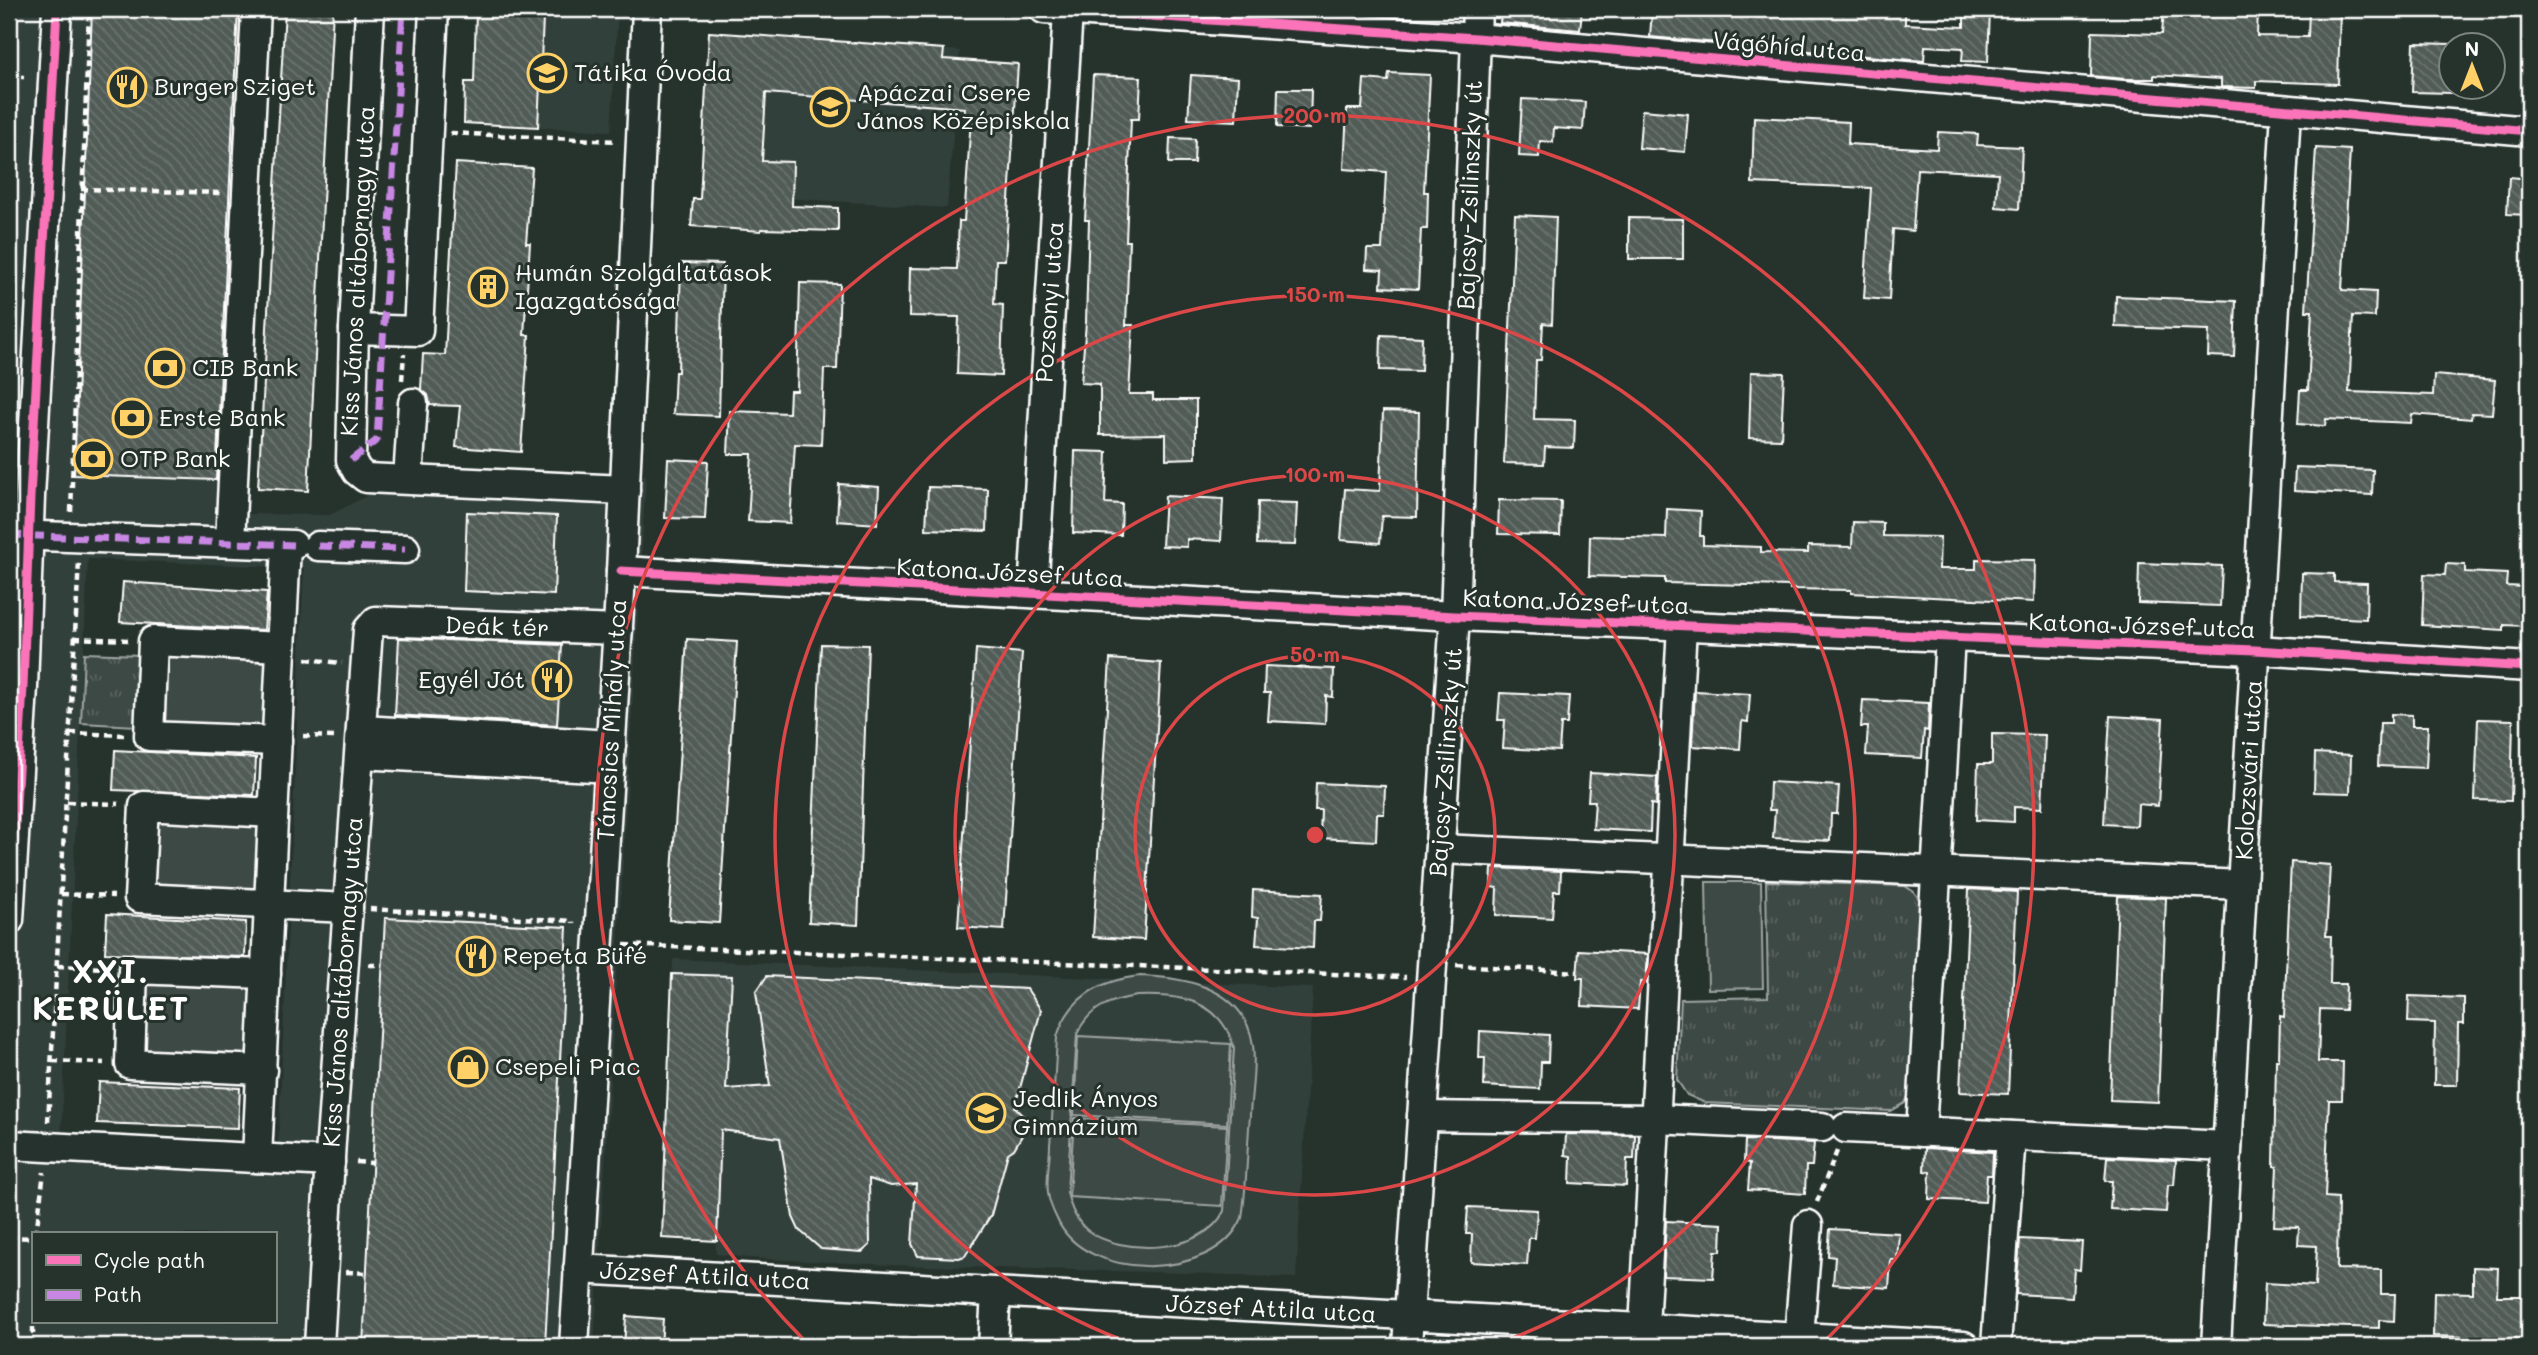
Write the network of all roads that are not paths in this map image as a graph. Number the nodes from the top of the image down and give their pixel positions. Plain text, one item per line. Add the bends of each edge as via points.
1 (57, 9) edge
2 (256, 9) edge
3 (370, 9) edge
4 (434, 9) edge
5 (648, 9) edge
6 (1477, 9) edge
7 (1056, 10) edge
8 (1476, 38) junction
9 (2286, 111) junction
10 (2529, 131) edge
11 (354, 329) junction
12 (413, 403) road end
13 (408, 479) junction
14 (625, 490) junction
15 (18, 536) edge
16 (230, 542) junction
17 (299, 545) junction
18 (405, 549) dead end
19 (621, 571) junction
20 (1032, 593) junction
21 (1455, 616) junction
22 (376, 621) joint
23 (1682, 626) junction
24 (618, 630) junction
25 (1950, 637) junction
26 (2255, 650) junction
27 (281, 651) junction
28 (2529, 667) edge
29 (277, 738) junction
30 (361, 740) junction
31 (610, 757) junction
32 (274, 813) junction
33 (1440, 849) junction
34 (1670, 860) junction
35 (1936, 872) junction
36 (2242, 885) junction
37 (269, 905) junction
38 (348, 908) junction
39 (9, 920) edge
40 (266, 974) junction
41 (261, 1070) junction
42 (1422, 1116) junction
43 (1657, 1119) junction
44 (1921, 1132) junction
45 (2011, 1136) junction
46 (9, 1145) edge
47 (2227, 1146) junction
48 (257, 1158) junction
49 (330, 1162) junction
50 (1808, 1225) road end
51 (578, 1269) junction
52 (996, 1292) junction
53 (1409, 1317) junction
54 (1644, 1328) junction
55 (1811, 1341) edge
56 (319, 1346) edge
57 (574, 1346) edge
58 (993, 1346) edge
59 (1407, 1346) edge
60 (1964, 1346) edge
61 (1996, 1346) edge
62 (2216, 1346) edge

1 - 15 street
2 - 16 street
3 - 11 street, Kiss János altábornagy utca
4 - 11 street via 418,331
5 - 14 street, Táncsics Mihály utca
6 - 8 street, Bajcsy-Zsilinszky út
7 - 8 street, Vágóhíd utca
7 - 20 street, Pozsonyi utca
8 - 9 street, Vágóhíd utca
8 - 21 street, Bajcsy-Zsilinszky út
9 - 10 street, Vágóhíd utca
9 - 26 street, Kolozsvári utca
11 - 13 street, Kiss János altábornagy utca via 351,460 366,478
12 - 13 street
13 - 14 street, Kiss János altábornagy utca
14 - 19 street, Táncsics Mihály utca
15 - 16 street
15 - 39 street via 23,687
16 - 17 street
17 - 18 street
17 - 27 street
19 - 20 street, Katona József utca
19 - 24 street, Táncsics Mihály utca
20 - 21 street, Katona József utca
21 - 23 street, Katona József utca
21 - 33 street, Bajcsy-Zsilinszky út
22 - 24 street, Deák tér
22 - 30 street, Kiss János altábornagy utca via 368,630
23 - 25 street, Katona József utca
23 - 34 street
24 - 31 street, Táncsics Mihály utca
25 - 26 street, Katona József utca
25 - 35 street
26 - 28 street, Katona József utca
26 - 36 street, Kolozsvári utca
27 - 29 street
27 - 29 street via 153,641 149,736
29 - 32 street
30 - 31 street
30 - 38 street, Kiss János altábornagy utca
31 - 51 street, Táncsics Mihály utca
32 - 37 street
32 - 37 street via 144,806 139,898
33 - 34 street
33 - 42 street, Bajcsy-Zsilinszky út
34 - 35 street via 1852,876
34 - 43 street
35 - 36 street
35 - 44 street
36 - 47 street, Kolozsvári utca
37 - 38 street
37 - 40 street
38 - 49 street, Kiss János altábornagy utca
40 - 41 street
40 - 41 street via 133,969 130,1064
41 - 48 street
42 - 43 street
42 - 53 street, Bajcsy-Zsilinszky út
43 - 44 street
43 - 54 street
44 - 45 street
45 - 47 street
45 - 61 street
46 - 48 street
47 - 62 street, Kolozsvári utca
48 - 49 street
49 - 56 street, Kiss János altábornagy utca
50 - 55 street
51 - 52 street, József Attila utca
51 - 57 street, Táncsics Mihály utca
52 - 53 street, József Attila utca
52 - 58 street
53 - 54 street, József Attila utca
53 - 59 street, Bajcsy-Zsilinszky út
54 - 55 street, József Attila utca
55 - 60 street, József Attila utca

